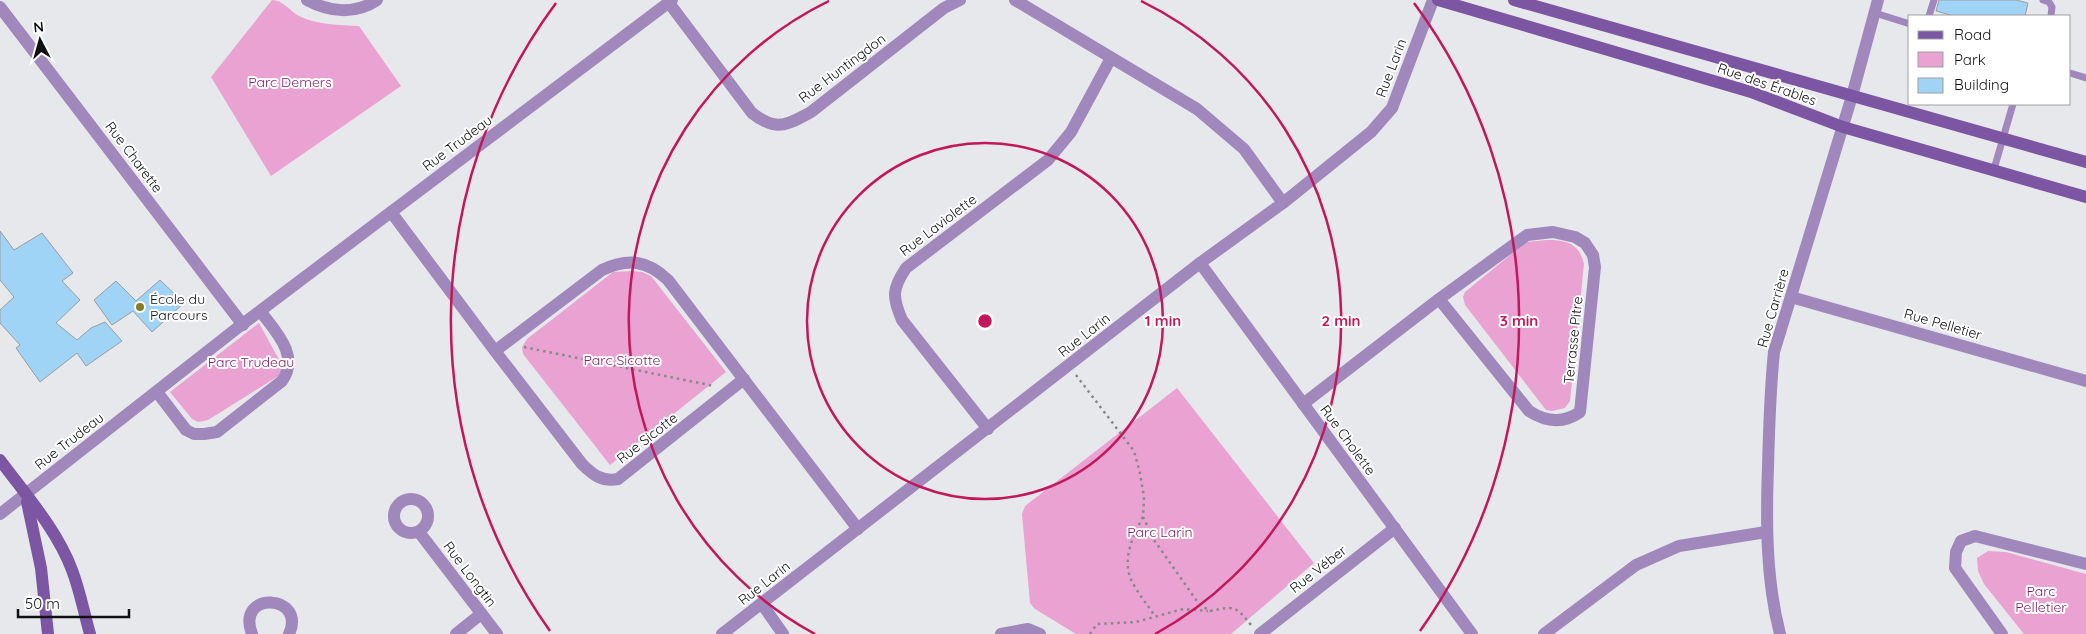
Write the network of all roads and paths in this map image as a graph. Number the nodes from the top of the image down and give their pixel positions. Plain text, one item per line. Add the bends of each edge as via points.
1 (307, 0) edge
2 (377, 0) edge
3 (960, 0) edge
4 (1015, 0) edge
5 (1433, 0) edge
6 (1438, 0) edge
7 (1514, 0) edge
8 (1878, 0) edge
9 (1934, 0) edge
10 (2043, 0) edge
11 (671, 1) edge
12 (0, 7) edge
13 (1874, 13) junction
14 (1929, 15) edge
15 (2051, 15) edge
16 (1908, 23) edge
17 (1111, 58) junction
18 (2071, 73) edge
19 (2086, 78) edge
20 (1852, 96) junction
21 (2013, 105) edge
22 (1843, 127) junction
23 (2003, 138) junction
24 (2086, 162) edge
25 (1994, 169) junction
26 (2086, 196) edge
27 (1283, 203) junction
28 (391, 212) junction
29 (1200, 263) junction
30 (1791, 297) junction
31 (1439, 299) junction
32 (261, 312) junction
33 (243, 324) junction
34 (510, 340) junction
35 (495, 351) junction
36 (1070, 365) junction
37 (744, 379) junction
38 (2086, 381) edge
39 (157, 392) junction
40 (727, 393) junction
41 (1303, 404) junction
42 (988, 429) junction
43 (0, 460) edge
44 (26, 495) junction
45 (0, 514) edge
46 (1143, 517) junction
47 (1395, 528) junction
48 (858, 529) junction
49 (419, 532) dead end
50 (1766, 532) junction
51 (2086, 564) edge
52 (762, 604) junction
53 (1210, 611) junction
54 (481, 614) junction
55 (1155, 618) junction
56 (1257, 631) edge
57 (48, 634) edge
58 (90, 634) edge
59 (252, 634) edge
60 (289, 634) edge
61 (456, 634) edge
62 (497, 634) edge
63 (722, 634) edge
64 (783, 634) edge
65 (1001, 634) edge
66 (1040, 634) edge
67 (1090, 634) edge
68 (1472, 634) edge
69 (1544, 634) edge
70 (1780, 634) edge
71 (2002, 634) edge

1 - 2 street via 322,8 345,11
3 - 11 street, Rue Huntingdon via 944,8 811,112 780,126 763,122 752,113
4 - 17 street
5 - 27 street, Rue Larin via 1392,108 1372,132
6 - 22 street, Rue des Érables via 1751,92
7 - 20 street, Rue des Érables
8 - 13 street, Rue Carrière
9 - 14 lane
10 - 15 lane via 2052,7
11 - 28 street, Rue Trudeau
12 - 33 street, Rue Charette
13 - 16 lane
13 - 20 street, Rue Carrière
17 - 27 street via 1222,128 1244,149
17 - 42 street, Rue Laviolette via 1070,132 1048,160 906,268 895,284 894,302 902,320
18 - 19 lane
20 - 22 street, Rue Carrière
20 - 23 street, Rue des Érables
21 - 23 lane
22 - 25 street, Rue des Érables
22 - 30 street, Rue Carrière
23 - 24 street, Rue des Érables
23 - 25 lane
25 - 26 street, Rue des Érables
27 - 29 street, Rue Larin
28 - 32 street, Rue Trudeau
28 - 35 street, Rue Sicotte
29 - 36 street, Rue Larin
29 - 41 street, Rue Cholette
30 - 38 street, Rue Pelletier
30 - 50 street, Rue Carrière via 1774,352
31 - 31 street, Terrasse Pitre via 1529,411 1541,419 1556,421 1580,412 1595,267 1585,243 1553,232 1527,235
31 - 41 street, Terrasse Pitre
32 - 33 street, Rue Trudeau
32 - 39 street via 286,350 288,373 217,432 194,434 186,430
33 - 39 street, Rue Trudeau
34 - 35 street
34 - 37 street via 602,270 616,263 643,264 668,280
34 - 40 path via 522,346 716,387
35 - 40 street, Rue Sicotte via 582,464 604,480 618,479
36 - 42 street, Rue Larin
36 - 46 path via 1134,450 1144,497
37 - 40 street, Rue Sicotte
37 - 48 street
39 - 44 street, Rue Trudeau
41 - 47 street, Rue Cholette
42 - 48 street, Rue Larin
43 - 44 street
44 - 45 street, Rue Trudeau
44 - 57 street via 41,568
44 - 58 street via 55,537 72,570
46 - 53 path via 1154,540 1199,604
46 - 55 path via 1132,537 1126,560 1134,586
47 - 56 street, Rue Véber
47 - 68 street, Rue Cholette
48 - 52 street, Rue Larin
49 - 54 street, Rue Longtin
50 - 69 street via 1679,546 1644,561
50 - 70 street, Rue Carrière
51 - 71 street via 1975,536 1961,541 1956,552 1956,568
52 - 63 street, Rue Larin
52 - 64 street
53 - 55 path via 1183,609
53 - 56 path via 1232,606
54 - 61 street
54 - 62 street, Rue Longtin
55 - 67 path via 1097,624
59 - 60 street via 251,613 256,607 269,602 282,605 291,615
65 - 66 street via 1028,629

